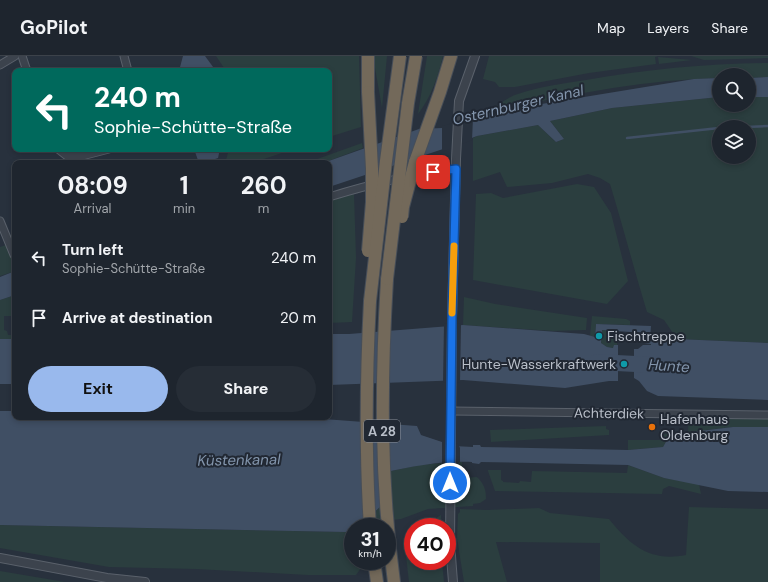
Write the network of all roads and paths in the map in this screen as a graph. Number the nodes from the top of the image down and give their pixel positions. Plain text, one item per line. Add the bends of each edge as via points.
1 (15, 56) edge
2 (22, 56) edge
3 (124, 56) edge
4 (368, 56) edge
5 (400, 56) edge
6 (416, 56) edge
7 (451, 56) edge
8 (475, 56) edge
9 (0, 65) edge
10 (26, 68) edge
11 (127, 68) edge
12 (62, 152) edge
13 (97, 152) edge
14 (456, 169) junction
15 (332, 196) edge
16 (0, 221) edge
17 (12, 250) edge
18 (386, 279) junction
19 (370, 301) junction
20 (451, 411) junction
21 (768, 415) edge
22 (370, 518) edge
23 (0, 558) edge
24 (375, 570) edge
25 (146, 582) edge
26 (377, 582) edge
27 (394, 582) edge
28 (453, 582) edge

1 - 9 street
2 - 10 street
3 - 11 street
4 - 19 highway, bridge via 372,202 365,284
5 - 19 highway, A 28, bridge
6 - 18 highway, A 28, bridge
7 - 18 highway, bridge via 415,162 403,206 396,260
8 - 14 street via 459,101
12 - 13 street via 67,156
14 - 15 street via 406,176
14 - 20 street
16 - 17 street
18 - 27 highway, A 28 via 382,413 386,511
19 - 22 highway, A 28 via 366,413
20 - 21 street, Achterdiek
20 - 28 street via 450,541
23 - 25 street via 107,578
24 - 26 highway

